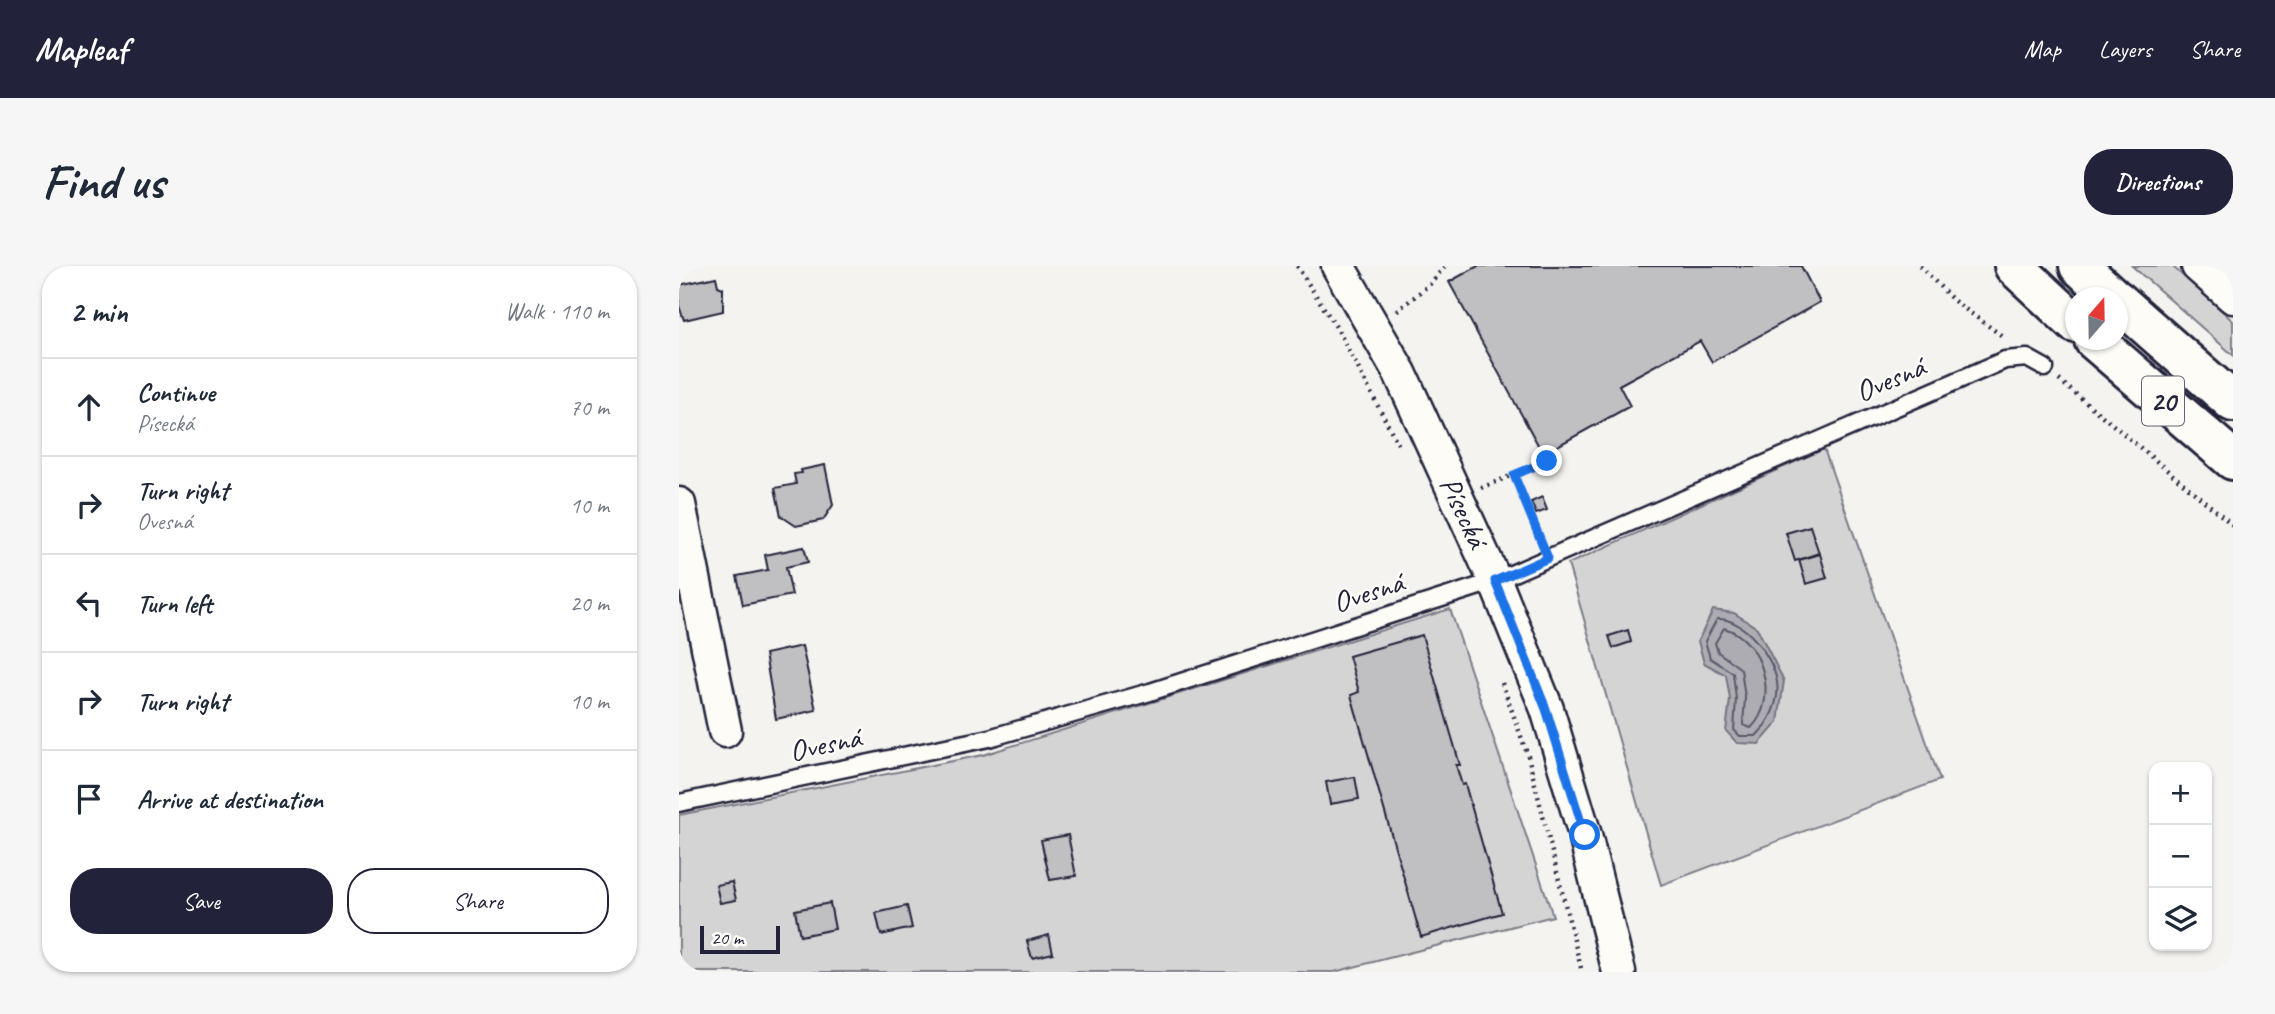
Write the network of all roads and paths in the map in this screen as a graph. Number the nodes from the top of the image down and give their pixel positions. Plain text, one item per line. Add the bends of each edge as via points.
1 (1338, 266) edge
2 (1445, 266) edge
3 (1920, 266) edge
4 (2014, 266) edge
5 (2079, 266) edge
6 (2198, 266) edge
7 (2103, 287) edge
8 (2233, 297) edge
9 (2128, 310) edge
10 (2065, 314) edge
11 (1374, 329) junction
12 (2106, 350) edge
13 (2045, 368) junction
14 (2233, 402) edge
15 (2233, 460) edge
16 (1547, 461) dead end
17 (1514, 475) junction
18 (1457, 498) junction
19 (679, 504) edge
20 (2233, 525) edge
21 (1548, 558) junction
22 (1495, 581) junction
23 (725, 731) dead end
24 (679, 803) edge
25 (1619, 972) edge

1 - 11 street, Písecká
2 - 11 path via 1430,284
3 - 13 path via 1954,301
4 - 10 highway
5 - 7 highway, 20
6 - 8 street
9 - 14 highway, 20
11 - 18 street, Písecká via 1400,373
12 - 15 highway, 20
13 - 20 path
13 - 21 lane, Ovesná via 2027,358 2005,360
16 - 17 path
17 - 18 path
17 - 21 path
18 - 22 street, Písecká
19 - 23 street
21 - 22 lane, Ovesná
22 - 24 lane, Ovesná via 1150,692 989,738
22 - 25 street, Písecká via 1546,709 1585,835

